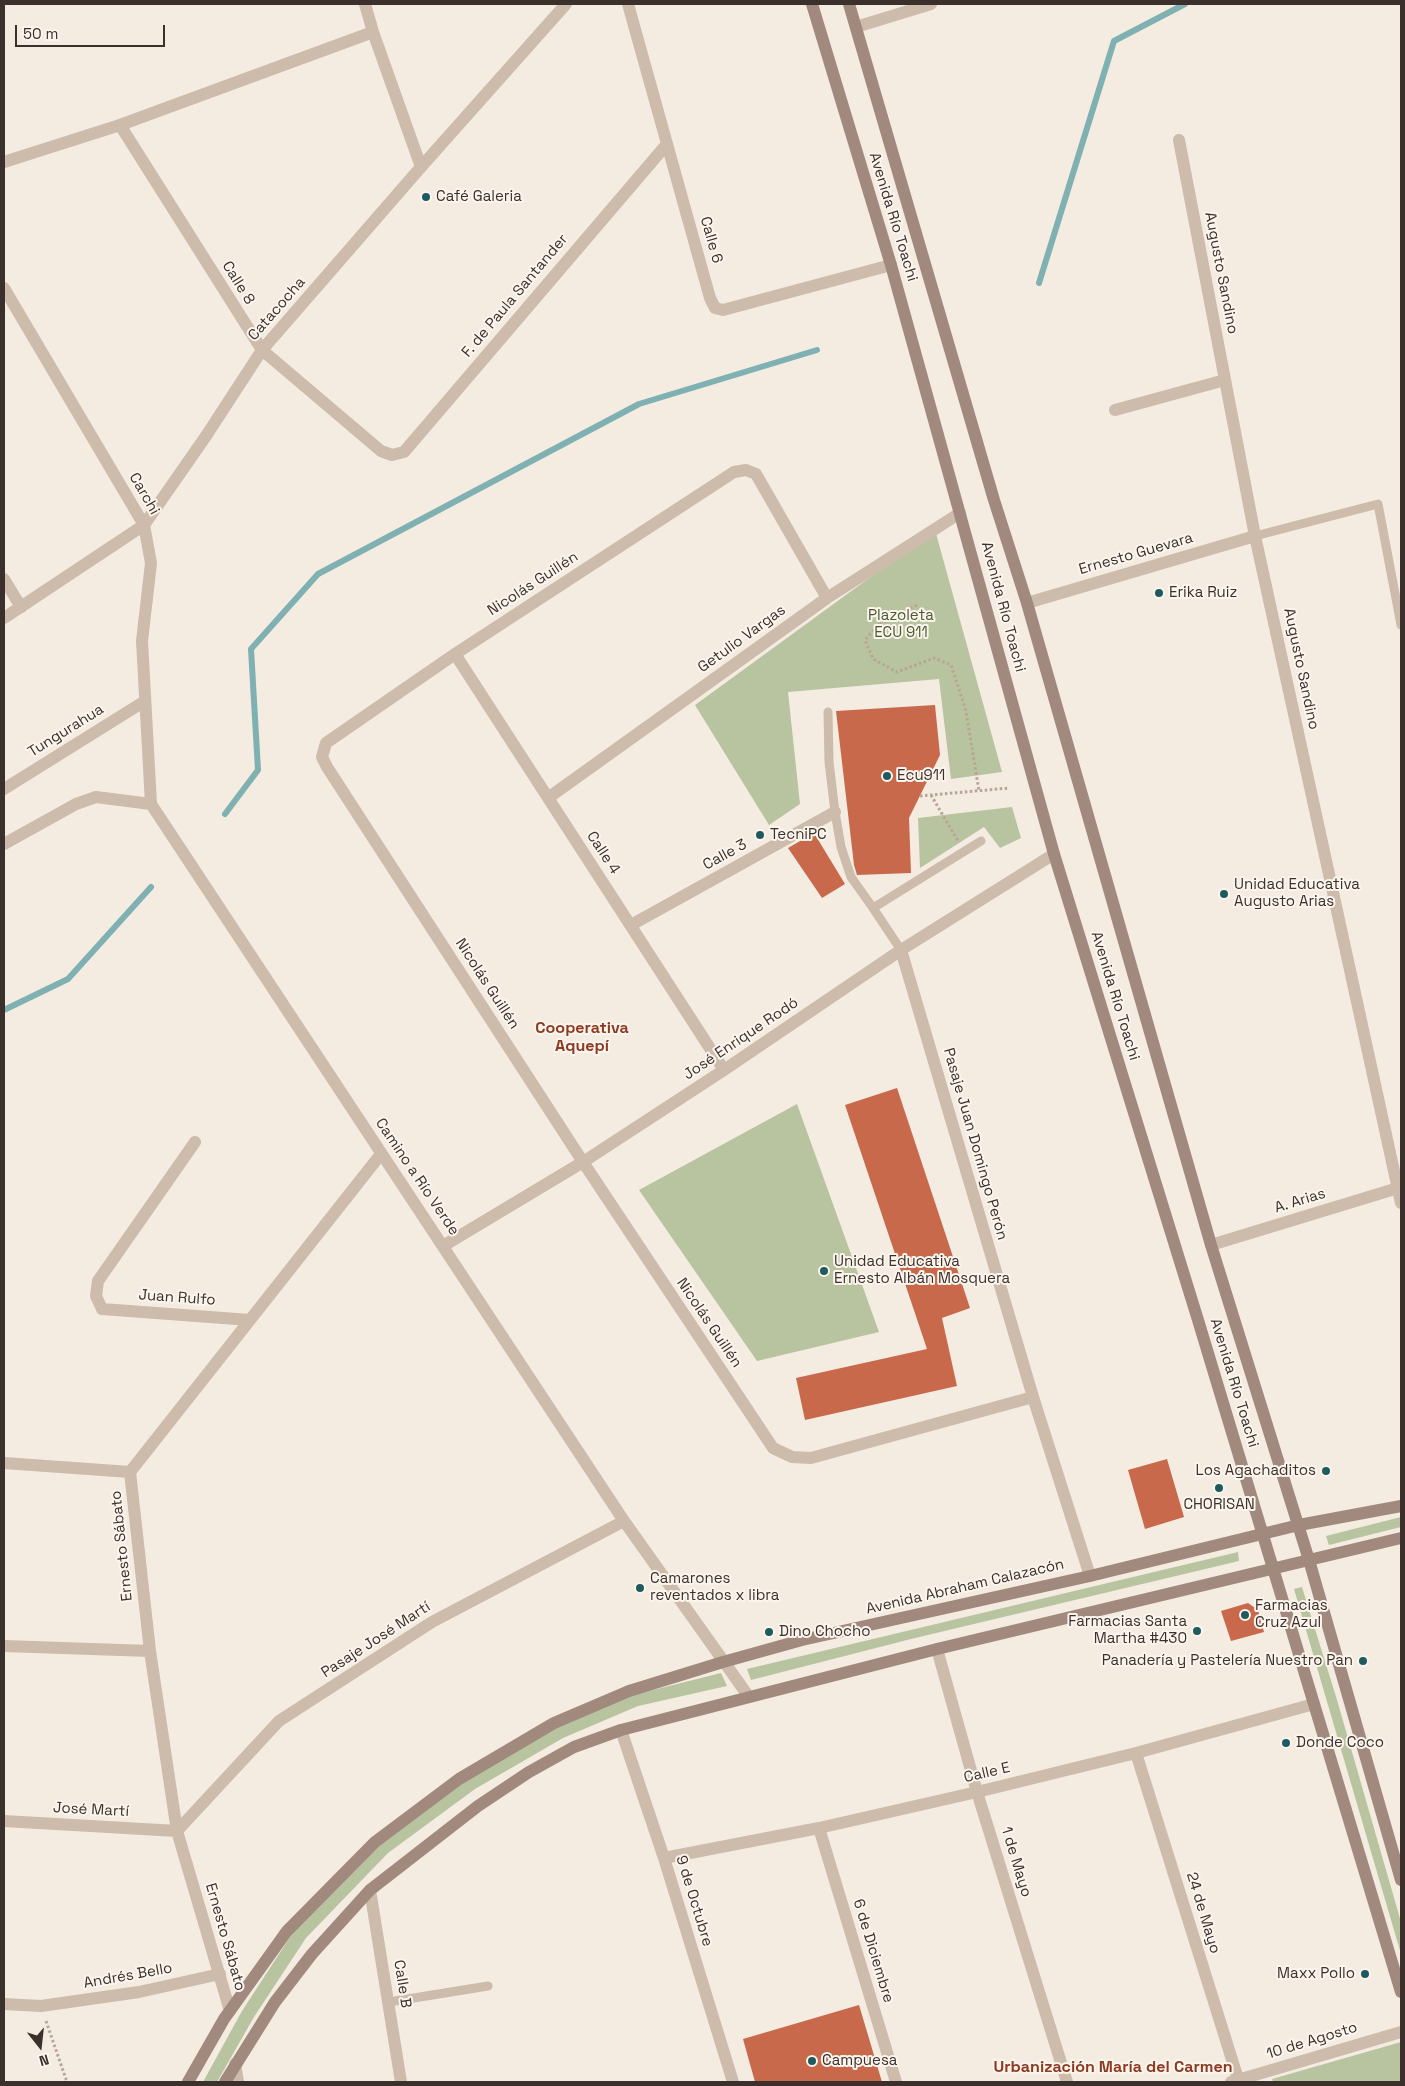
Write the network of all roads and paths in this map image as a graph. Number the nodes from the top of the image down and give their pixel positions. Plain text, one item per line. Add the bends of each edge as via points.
1 (365, 4) edge
2 (566, 4) edge
3 (628, 4) edge
4 (812, 4) edge
5 (849, 4) edge
6 (931, 4) edge
7 (856, 27) junction
8 (373, 32) junction
9 (120, 125) junction
10 (1179, 140) dead end
11 (667, 144) junction
12 (4, 162) edge
13 (421, 167) junction
14 (891, 265) junction
15 (4, 288) edge
16 (262, 350) junction
17 (1225, 380) junction
18 (1114, 410) dead end
19 (381, 452) joint
20 (960, 513) junction
21 (144, 525) junction
22 (1255, 536) junction
23 (4, 579) edge
24 (827, 598) junction
25 (1027, 603) junction
26 (917, 605) dead end
27 (21, 607) junction
28 (4, 618) edge
29 (1401, 624) edge
30 (455, 654) junction
31 (145, 702) junction
32 (828, 712) dead end
33 (1009, 788) dead end
34 (4, 789) edge
35 (979, 790) junction
36 (931, 795) junction
37 (920, 796) dead end
38 (548, 798) junction
39 (151, 804) junction
40 (835, 812) junction
41 (981, 841) dead end
42 (4, 844) edge
43 (959, 844) dead end
44 (1054, 854) junction
45 (873, 908) junction
46 (630, 925) junction
47 (901, 950) junction
48 (724, 1070) junction
49 (196, 1142) dead end
50 (381, 1154) junction
51 (583, 1162) junction
52 (1398, 1188) junction
53 (1401, 1203) edge
54 (1211, 1245) junction
55 (443, 1246) junction
56 (250, 1320) junction
57 (1033, 1397) junction
58 (4, 1463) edge
59 (130, 1472) junction
60 (1401, 1506) edge
61 (624, 1521) junction
62 (1298, 1525) junction
63 (1262, 1534) junction
64 (1401, 1538) edge
65 (1309, 1560) junction
66 (1273, 1568) junction
67 (1090, 1576) junction
68 (4, 1646) edge
69 (936, 1649) junction
70 (150, 1651) junction
71 (723, 1662) junction
72 (749, 1697) junction
73 (1314, 1704) junction
74 (621, 1730) junction
75 (1136, 1753) junction
76 (977, 1792) junction
77 (4, 1821) edge
78 (819, 1828) junction
79 (177, 1831) junction
80 (664, 1858) junction
81 (1401, 1880) edge
82 (370, 1890) junction
83 (220, 1974) junction
84 (488, 1986) dead end
85 (1401, 1992) edge
86 (389, 2002) junction
87 (4, 2004) edge
88 (42, 2006) junction
89 (230, 2011) junction
90 (1401, 2032) edge
91 (235, 2064) junction
92 (67, 2082) edge
93 (188, 2082) edge
94 (225, 2082) edge
95 (238, 2082) edge
96 (401, 2082) edge
97 (733, 2082) edge
98 (896, 2082) edge
99 (1067, 2082) edge
100 (1236, 2082) edge

1 - 8 street
2 - 13 street, Catacocha
3 - 11 street, Calle 6
4 - 14 main road, Avenida Río Toachi
5 - 7 main road, Avenida Río Toachi
6 - 7 street
7 - 25 main road, Avenida Río Toachi
8 - 9 street
8 - 13 street
9 - 12 street
9 - 16 street, Calle 8
10 - 17 street, Augusto Sandino
11 - 14 street, Calle 6 via 715,308 723,310
11 - 19 street, F. de Paula Santander via 404,452 392,455
13 - 16 street, Catacocha
14 - 20 main road, Avenida Río Toachi
15 - 21 street, Carchi
16 - 19 street, Calle 8
16 - 21 street, Catacocha
17 - 18 street
17 - 22 street, Augusto Sandino
20 - 24 street, Getulio Vargas
20 - 44 main road, Avenida Río Toachi
21 - 27 street, Catacocha
21 - 31 street, Carchi via 150,563 142,641
22 - 25 street, Ernesto Guevara
22 - 29 lane via 1378,504
22 - 52 street, Augusto Sandino
23 - 27 street
24 - 30 street, Nicolás Guillén via 756,474 746,470 734,472
24 - 38 street, Getulio Vargas
25 - 54 main road, Avenida Río Toachi
26 - 35 path via 878,625 865,640 873,659 897,672 934,658 951,665 966,711
27 - 28 street, Catacocha
30 - 38 street, Calle 4
30 - 51 street, Nicolás Guillén via 326,743 322,757
31 - 34 street, Tungurahua
31 - 39 street, Carchi
32 - 40 lane
33 - 35 path
35 - 36 path
36 - 37 path
36 - 43 path
38 - 46 street, Calle 4
39 - 42 street via 96,797 76,804
39 - 50 street, Camino a Río Verde
40 - 45 lane via 841,847 851,877
40 - 46 street, Calle 3
41 - 45 lane
44 - 47 street, José Enrique Rodó
44 - 63 main road, Avenida Río Toachi
45 - 47 lane
46 - 48 street, Calle 4
47 - 48 street, José Enrique Rodó
47 - 57 street, Pasaje Juan Domingo Perón
48 - 51 street, José Enrique Rodó
49 - 56 street, Juan Rulfo via 98,1280 96,1296 102,1309
50 - 55 street, Camino a Río Verde
50 - 56 street, Ernesto Sábato
51 - 55 street, José Enrique Rodó
51 - 57 street, Nicolás Guillén via 773,1448 792,1457 811,1458
52 - 53 street, Augusto Sandino
52 - 54 street, A. Arias
54 - 62 main road, Avenida Río Toachi
55 - 61 street, Camino a Río Verde
56 - 59 street, Ernesto Sábato
57 - 67 street, Pasaje Juan Domingo Perón
58 - 59 street
59 - 70 street, Ernesto Sábato
60 - 62 main road, Avenida Abraham Calazacón
61 - 71 street, Camino a Río Verde
61 - 79 street, Pasaje José Martí via 432,1622 279,1721
62 - 63 main road, Avenida Abraham Calazacón
62 - 65 main road, Avenida Río Toachi
63 - 66 main road, Avenida Río Toachi
63 - 67 main road, Avenida Abraham Calazacón
64 - 65 main road
65 - 66 main road
65 - 81 main road, Avenida Río Toachi
66 - 69 main road
66 - 73 main road, Avenida Río Toachi
67 - 71 main road, Avenida Abraham Calazacón via 872,1624
68 - 70 street
69 - 72 main road
69 - 76 street, 1 de Mayo
70 - 79 street, Ernesto Sábato
71 - 72 street, Camino a Río Verde
71 - 89 main road, Avenida Abraham Calazacón via 629,1692 554,1723 459,1779 375,1842 294,1924
72 - 74 main road
73 - 75 street, Calle E
73 - 85 main road, Avenida Río Toachi
74 - 80 street, 9 de Octubre
74 - 82 main road via 574,1747 529,1772 478,1806
75 - 76 street, Calle E
75 - 100 street, 24 de Mayo
76 - 78 street, Calle E
76 - 99 street, 1 de Mayo
77 - 79 street, José Martí
78 - 80 street, Calle E
78 - 98 street, 6 de Diciembre
79 - 83 street, Ernesto Sábato
80 - 97 street, 9 de Octubre
82 - 86 street, Calle B
82 - 91 main road via 285,1988
83 - 88 street, Andrés Bello via 139,1992
83 - 89 street, Ernesto Sábato
84 - 86 lane
86 - 96 street, Calle B
87 - 88 street, Andrés Bello
88 - 92 path
89 - 93 main road, Avenida Abraham Calazacón
90 - 100 street, 10 de Agosto
91 - 94 main road
91 - 95 street

